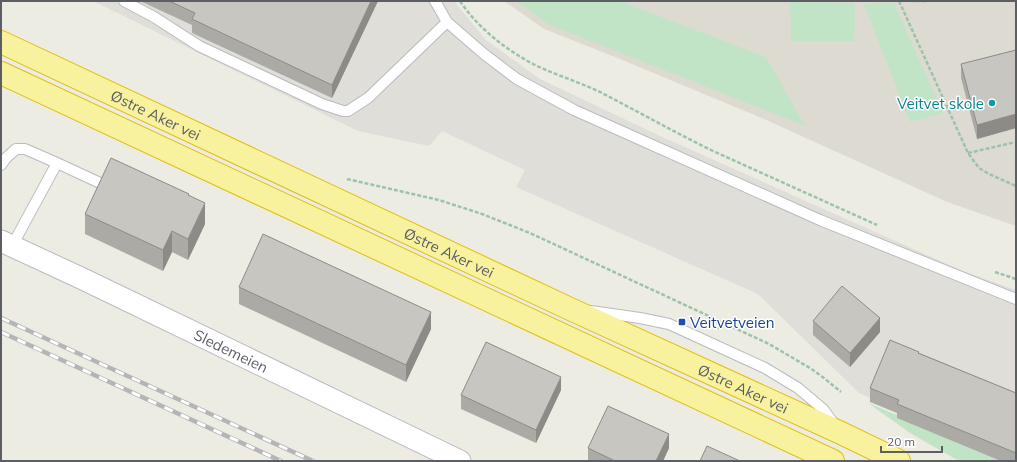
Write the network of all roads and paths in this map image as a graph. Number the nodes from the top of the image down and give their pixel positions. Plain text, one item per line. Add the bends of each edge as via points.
1 (124, 1) edge
2 (435, 1) edge
3 (460, 1) edge
4 (899, 1) edge
5 (910, 1) edge
6 (927, 1) edge
7 (447, 22) junction
8 (1, 42) edge
9 (1, 73) edge
10 (1016, 142) edge
11 (968, 153) junction
12 (57, 163) junction
13 (1, 165) edge
14 (346, 179) dead end
15 (98, 182) edge
16 (1016, 186) edge
17 (882, 227) dead end
18 (6, 244) edge
19 (990, 271) dead end
20 (1016, 278) edge
21 (1016, 299) edge
22 (721, 321) junction
23 (718, 329) dead end
24 (841, 392) dead end
25 (827, 459) edge
26 (460, 461) edge
27 (898, 461) edge

1 - 7 lane via 199,46 322,104 343,111 348,111 368,98
2 - 7 lane
3 - 17 path via 488,34 535,65 597,91 713,151
4 - 11 path
5 - 6 path
7 - 21 lane via 517,79 574,110 820,220
8 - 27 highway, Østre Aker vei
9 - 25 highway, Østre Aker vei
10 - 11 path
11 - 16 path via 979,168
12 - 13 lane via 25,149 16,149
12 - 15 lane
12 - 18 lane
14 - 22 path via 439,200 500,220
18 - 26 street, Sledemeien
19 - 20 path
22 - 23 path
22 - 24 path via 769,344 824,378

